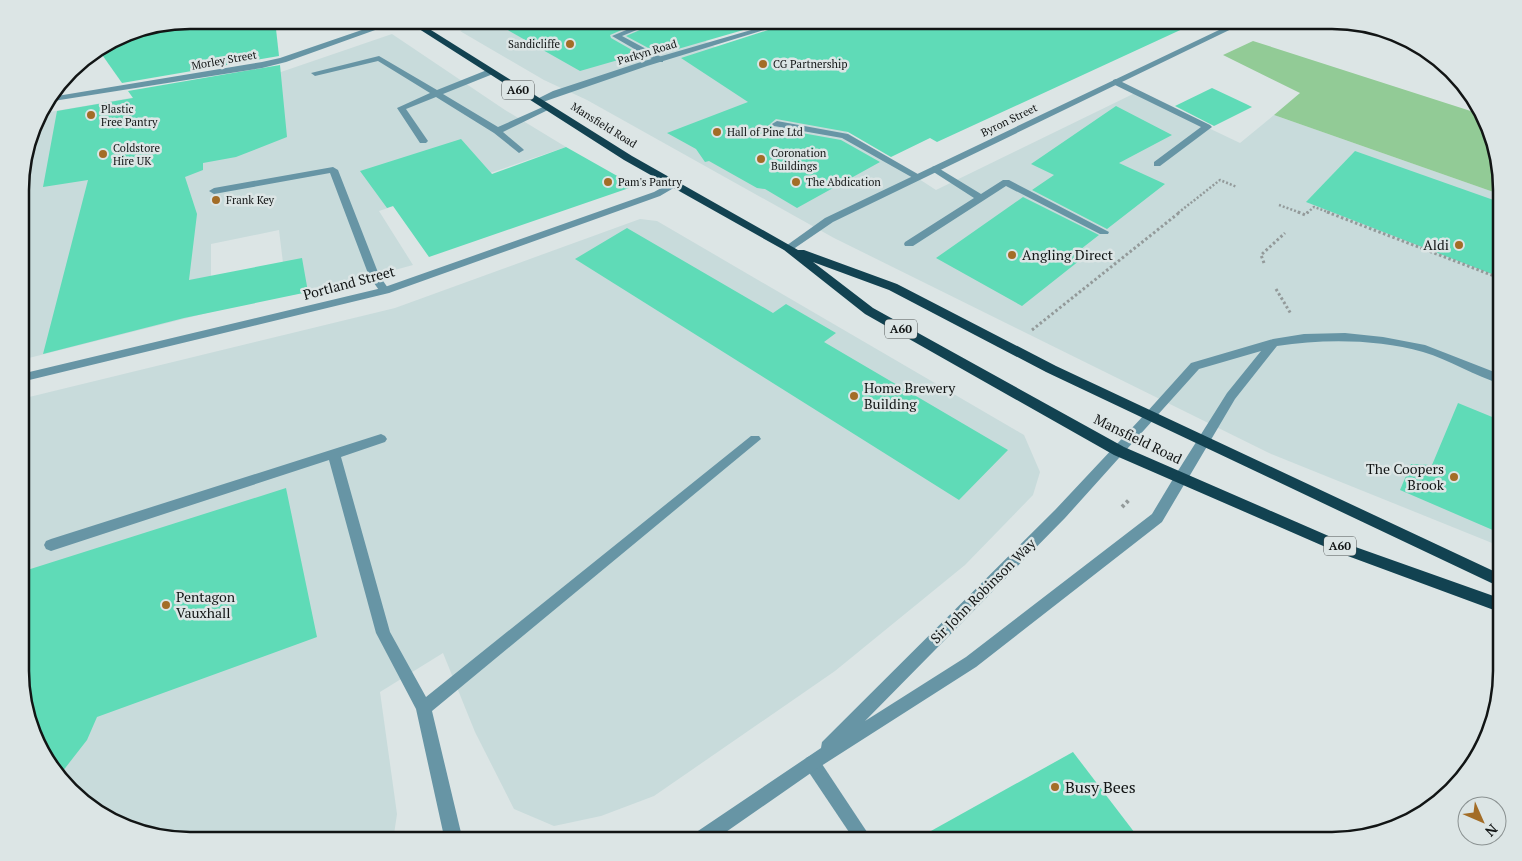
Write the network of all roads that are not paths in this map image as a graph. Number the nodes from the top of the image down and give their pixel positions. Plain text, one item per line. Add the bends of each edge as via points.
1 (373, 29) edge
2 (423, 29) edge
3 (634, 29) edge
4 (764, 29) edge
5 (1227, 29) edge
6 (245, 59) dead end
7 (660, 60) junction
8 (246, 68) junction
9 (490, 72) junction
10 (315, 73) dead end
11 (1116, 82) junction
12 (437, 93) junction
13 (57, 99) edge
14 (537, 101) junction
15 (548, 108) junction
16 (777, 124) dead end
17 (496, 130) junction
18 (423, 141) dead end
19 (519, 150) dead end
20 (1157, 164) dead end
21 (935, 169) junction
22 (918, 177) junction
23 (674, 184) junction
24 (214, 191) dead end
25 (981, 198) junction
26 (1104, 232) dead end
27 (909, 244) dead end
28 (788, 248) junction
29 (385, 291) junction
30 (1273, 343) junction
31 (29, 376) edge
32 (1493, 376) edge
33 (1150, 416) junction
34 (381, 438) dead end
35 (755, 439) dead end
36 (1204, 440) junction
37 (1118, 451) junction
38 (334, 454) junction
39 (1181, 478) junction
40 (51, 545) dead end
41 (1493, 578) edge
42 (1493, 603) edge
43 (424, 708) junction
44 (812, 763) junction
45 (452, 832) edge
46 (711, 832) edge
47 (859, 832) edge

1 - 8 street, Morley Street via 283,60
2 - 9 highway, Mansfield Road / A60
3 - 7 street via 616,36
4 - 7 street, Parkyn Road
5 - 11 street, Byron Street
6 - 8 street
7 - 14 street, Parkyn Road
8 - 13 street, Morley Street
9 - 12 street
9 - 14 highway, Mansfield Road / A60
10 - 12 street via 379,58
11 - 20 street via 1207,127
11 - 21 street, Byron Street
12 - 17 street
12 - 18 street via 401,108
14 - 15 highway, Mansfield Road / A60
15 - 17 street
15 - 23 highway, Mansfield Road / A60
16 - 22 street via 845,136
17 - 19 street
21 - 22 street, Byron Street
21 - 25 street
22 - 28 street, Byron Street via 830,220
23 - 28 highway, Mansfield Road / A60
23 - 29 street, Portland Street via 657,194
24 - 29 street via 333,170 374,276
25 - 26 street via 1006,182
25 - 27 street
28 - 33 highway, Mansfield Road / A60 via 893,287
28 - 37 highway, Mansfield Road / A60 via 868,311
29 - 31 street, Portland Street
30 - 32 street, Sir John Robinson Way via 1337,337 1383,341 1425,350
30 - 33 street, Sir John Robinson Way via 1195,366
30 - 36 street, Sir John Robinson Way via 1231,396
33 - 36 highway, Mansfield Road / A60
33 - 37 street, Sir John Robinson Way
34 - 38 street
35 - 43 street
36 - 39 street, Sir John Robinson Way
36 - 41 highway, Mansfield Road / A60
37 - 39 highway, Mansfield Road / A60
37 - 44 street, Sir John Robinson Way via 1060,514
38 - 40 street
38 - 43 street via 383,633
39 - 42 highway, Mansfield Road / A60 via 1342,548
39 - 44 street, Sir John Robinson Way via 1157,518 971,662
43 - 45 street
44 - 46 street, Sir John Robinson Way
44 - 47 street

